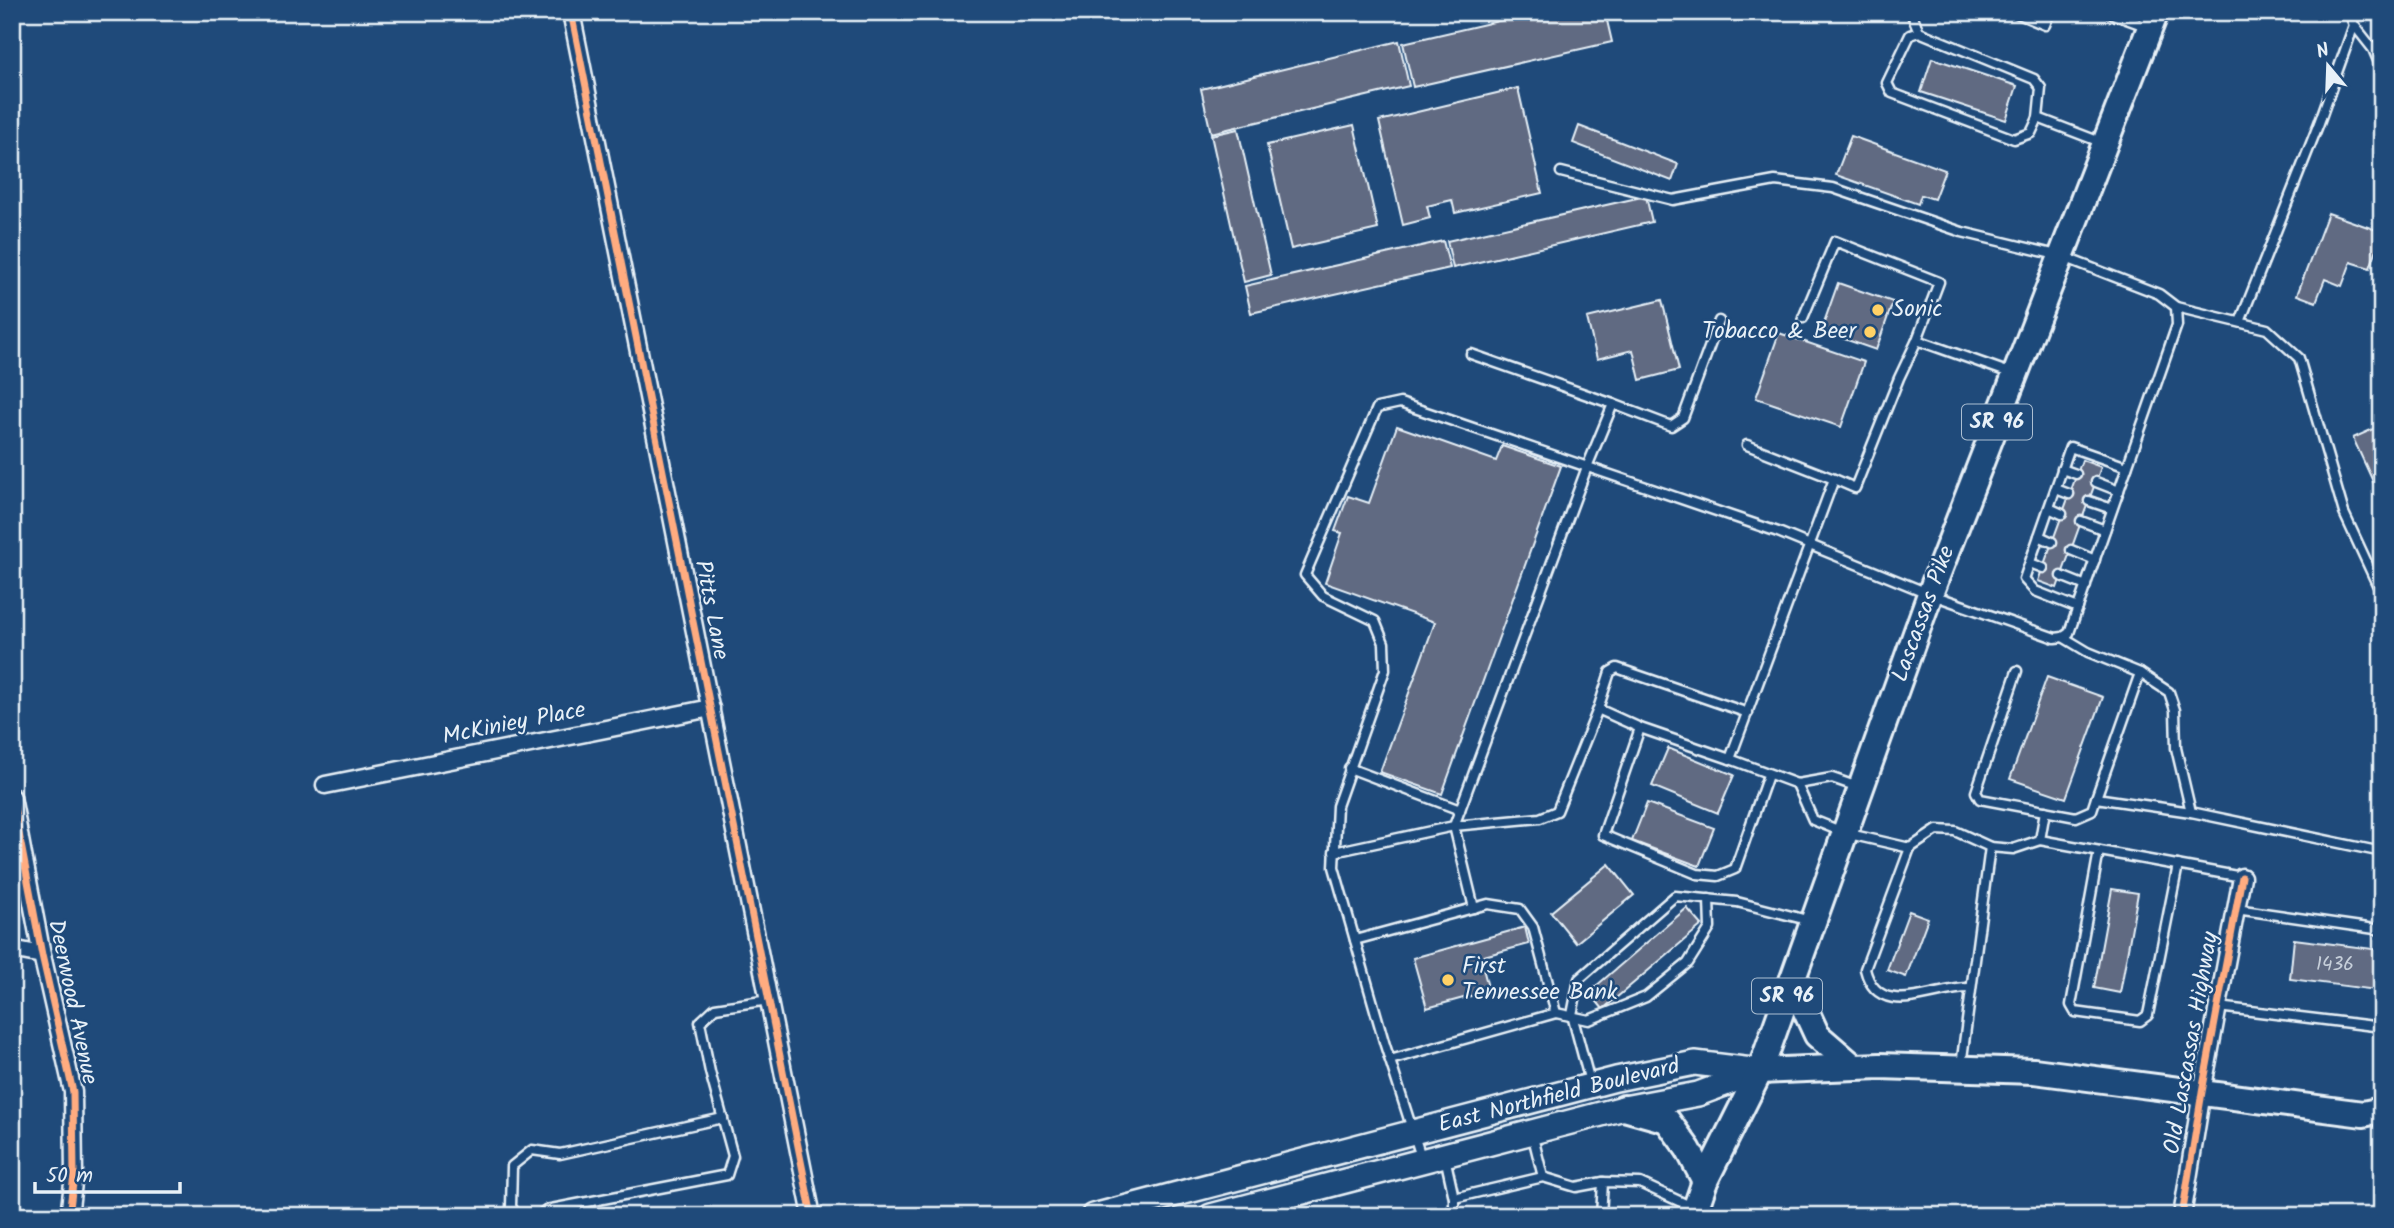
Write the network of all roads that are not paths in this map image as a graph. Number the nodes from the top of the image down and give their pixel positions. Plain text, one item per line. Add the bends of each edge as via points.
1 (571, 12) edge
2 (1911, 12) edge
3 (2014, 12) edge
4 (2050, 12) edge
5 (2107, 12) edge
6 (2349, 12) edge
7 (2153, 20) edge
8 (2354, 25) junction
9 (1919, 32) junction
10 (2382, 70) edge
11 (2038, 118) junction
12 (2105, 144) junction
13 (1561, 172) dead end
14 (2062, 256) junction
15 (2176, 307) junction
16 (1803, 318) dead end
17 (1719, 321) dead end
18 (2240, 322) junction
19 (1917, 340) junction
20 (1471, 354) dead end
21 (2015, 374) junction
22 (1613, 404) junction
23 (1747, 445) dead end
24 (1587, 467) junction
25 (2127, 467) junction
26 (2062, 469) junction
27 (2076, 474) dead end
28 (1834, 479) junction
29 (2096, 482) dead end
30 (2056, 489) junction
31 (2119, 491) junction
32 (2070, 494) dead end
33 (2089, 501) dead end
34 (2049, 508) junction
35 (2112, 509) junction
36 (2062, 514) dead end
37 (2081, 521) dead end
38 (2105, 530) junction
39 (2039, 537) junction
40 (2052, 542) dead end
41 (1809, 545) junction
42 (2071, 550) dead end
43 (2095, 560) junction
44 (2030, 563) junction
45 (2043, 568) dead end
46 (2061, 576) dead end
47 (2086, 586) junction
48 (1930, 594) junction
49 (2382, 594) edge
50 (2078, 608) junction
51 (2063, 637) junction
52 (2017, 671) dead end
53 (2140, 673) junction
54 (711, 708) junction
55 (1598, 709) junction
56 (1748, 713) junction
57 (1640, 728) junction
58 (1730, 759) junction
59 (1349, 768) junction
60 (1768, 775) junction
61 (1797, 784) junction
62 (325, 785) dead end
63 (1861, 788) junction
64 (12, 797) edge
65 (2096, 798) junction
66 (1460, 810) junction
67 (2045, 811) junction
68 (2191, 813) junction
69 (1454, 826) junction
70 (1845, 834) junction
71 (2040, 840) junction
72 (1990, 847) junction
73 (1910, 848) junction
74 (2099, 851) junction
75 (1334, 852) junction
76 (2382, 852) edge
77 (2178, 865) junction
78 (2242, 877) joint
79 (1709, 899) junction
80 (1474, 908) junction
81 (2236, 909) junction
82 (1812, 921) junction
83 (2382, 930) edge
84 (1355, 940) junction
85 (12, 948) edge
86 (42, 956) junction
87 (1792, 981) junction
88 (1970, 988) junction
89 (769, 1000) junction
90 (2218, 1007) junction
91 (1556, 1013) junction
92 (1572, 1015) junction
93 (2382, 1027) edge
94 (1390, 1060) junction
95 (1854, 1067) junction
96 (1961, 1069) junction
97 (1760, 1071) junction
98 (1591, 1085) junction
99 (2202, 1092) junction
100 (1624, 1108) junction
101 (2372, 1112) edge
102 (723, 1118) junction
103 (2382, 1131) edge
104 (1532, 1132) junction
105 (1413, 1133) junction
106 (1433, 1157) junction
107 (1543, 1177) junction
108 (1705, 1181) junction
109 (1603, 1182) junction
110 (1454, 1198) junction
111 (1252, 1210) edge
112 (1120, 1212) edge
113 (1694, 1212) edge
114 (69, 1216) edge
115 (518, 1216) edge
116 (539, 1216) edge
117 (812, 1216) edge
118 (1093, 1216) edge
119 (1211, 1216) edge
120 (1454, 1216) edge
121 (1601, 1216) edge
122 (2182, 1216) edge

1 - 54 street, Pitts Lane
2 - 9 lane
3 - 4 lane via 2045,25
5 - 7 lane
6 - 8 lane
7 - 12 main road, Lascassas Pike / SR 96
8 - 10 lane
8 - 18 lane
9 - 11 lane via 2034,79 2040,88
9 - 11 lane via 1910,35 1887,83 1892,93 2014,139 2031,133
11 - 12 lane
12 - 14 main road, Lascassas Pike / SR 96
13 - 14 lane via 1673,200 1775,181 1833,188 1962,232
14 - 15 lane via 2159,294
14 - 21 main road, Lascassas Pike / SR 96
15 - 18 lane
15 - 25 lane via 2177,325
16 - 19 lane via 1835,241 1939,282
17 - 22 lane via 1683,418 1671,426
18 - 49 lane via 2267,329 2299,358 2344,513
19 - 21 lane
19 - 28 lane via 1855,488
20 - 22 lane
21 - 48 main road, Lascassas Pike / SR 96
22 - 24 lane
23 - 28 lane
24 - 41 lane
24 - 59 lane via 1400,403 1377,408 1305,575 1323,596 1376,621 1384,643 1385,670
24 - 66 lane
25 - 26 lane via 2070,447
25 - 31 lane
26 - 27 lane
26 - 30 lane
28 - 41 lane
29 - 31 lane
30 - 32 lane
30 - 34 lane
31 - 35 lane
33 - 35 lane
34 - 36 lane
34 - 39 lane
35 - 38 lane
37 - 38 lane
38 - 43 lane
39 - 40 lane
39 - 44 lane
41 - 48 lane
41 - 56 lane
42 - 43 lane
43 - 47 lane
44 - 45 lane
44 - 50 lane via 2024,579 2035,591
46 - 47 lane
47 - 50 lane
48 - 51 lane
48 - 63 main road, Lascassas Pike / SR 96
50 - 51 lane
51 - 53 lane
52 - 67 lane via 1976,792 1980,799
53 - 65 lane
53 - 68 lane via 2169,692
54 - 62 street, McKiniey Place
54 - 89 street, Pitts Lane
55 - 56 lane via 1610,672 1617,668
55 - 57 lane
55 - 69 lane via 1557,811 1540,818
56 - 58 lane
57 - 58 lane
57 - 60 lane via 1603,835 1697,874 1718,876 1735,869
58 - 60 lane
59 - 66 lane
59 - 75 lane via 1336,806
60 - 61 lane
61 - 63 lane via 1832,778
61 - 70 lane via 1813,820
63 - 70 main road, Lascassas Pike / SR 96
64 - 86 street, Deerwood Avenue
65 - 67 lane via 2092,810 2076,817
65 - 68 lane
66 - 69 lane
67 - 71 lane
68 - 76 lane
69 - 75 lane
69 - 80 lane
70 - 73 lane
70 - 82 main road, Lascassas Pike / SR 96
71 - 72 lane via 2013,849
71 - 74 lane
72 - 73 lane via 1955,831 1937,830
72 - 88 lane
73 - 88 lane via 1866,969 1868,981 1880,994 1893,999
74 - 77 lane
74 - 77 lane via 2071,1005 2075,1012 2140,1021 2148,1015
75 - 84 lane
77 - 78 lane
78 - 81 street, Old Lascassas Highway
79 - 82 lane
79 - 92 lane via 1675,895 1579,979
79 - 92 lane via 1710,928 1688,963 1646,997 1589,1020
80 - 84 lane
80 - 91 lane via 1488,904 1520,909 1533,927
81 - 83 lane
81 - 90 street, Old Lascassas Highway
82 - 87 main road, Lascassas Pike / SR 96
84 - 94 lane
85 - 86 street
86 - 114 street, Deerwood Avenue via 73,1093 74,1175
87 - 95 main road via 1817,1035
87 - 97 main road, Lascassas Pike / SR 96
88 - 96 lane
89 - 102 lane via 715,1008 700,1022
89 - 117 street, Pitts Lane
90 - 93 lane
90 - 99 street, Old Lascassas Highway
91 - 92 lane
91 - 94 lane
92 - 98 lane
94 - 105 lane
95 - 96 main road
95 - 97 main road
96 - 99 main road via 2034,1071
97 - 98 main road, East Northfield Boulevard via 1695,1063
97 - 100 main road, East Northfield Boulevard via 1698,1094
97 - 108 main road, Lascassas Pike / SR 96
98 - 105 main road, East Northfield Boulevard
99 - 101 main road
99 - 122 street, Old Lascassas Highway
100 - 104 main road, East Northfield Boulevard
100 - 108 main road via 1667,1120
101 - 103 main road
102 - 115 lane via 560,1154 532,1150 512,1166 511,1207
102 - 116 lane via 733,1156 727,1175 546,1210
104 - 106 main road, East Northfield Boulevard
104 - 107 lane
105 - 106 lane
105 - 112 main road, East Northfield Boulevard
106 - 110 lane
106 - 111 main road, East Northfield Boulevard
107 - 109 lane via 1576,1187
107 - 110 lane
108 - 113 main road, Lascassas Pike / SR 96
109 - 113 lane via 1640,1183
109 - 121 lane
110 - 120 lane
111 - 119 main road, East Northfield Boulevard
112 - 118 main road, East Northfield Boulevard

